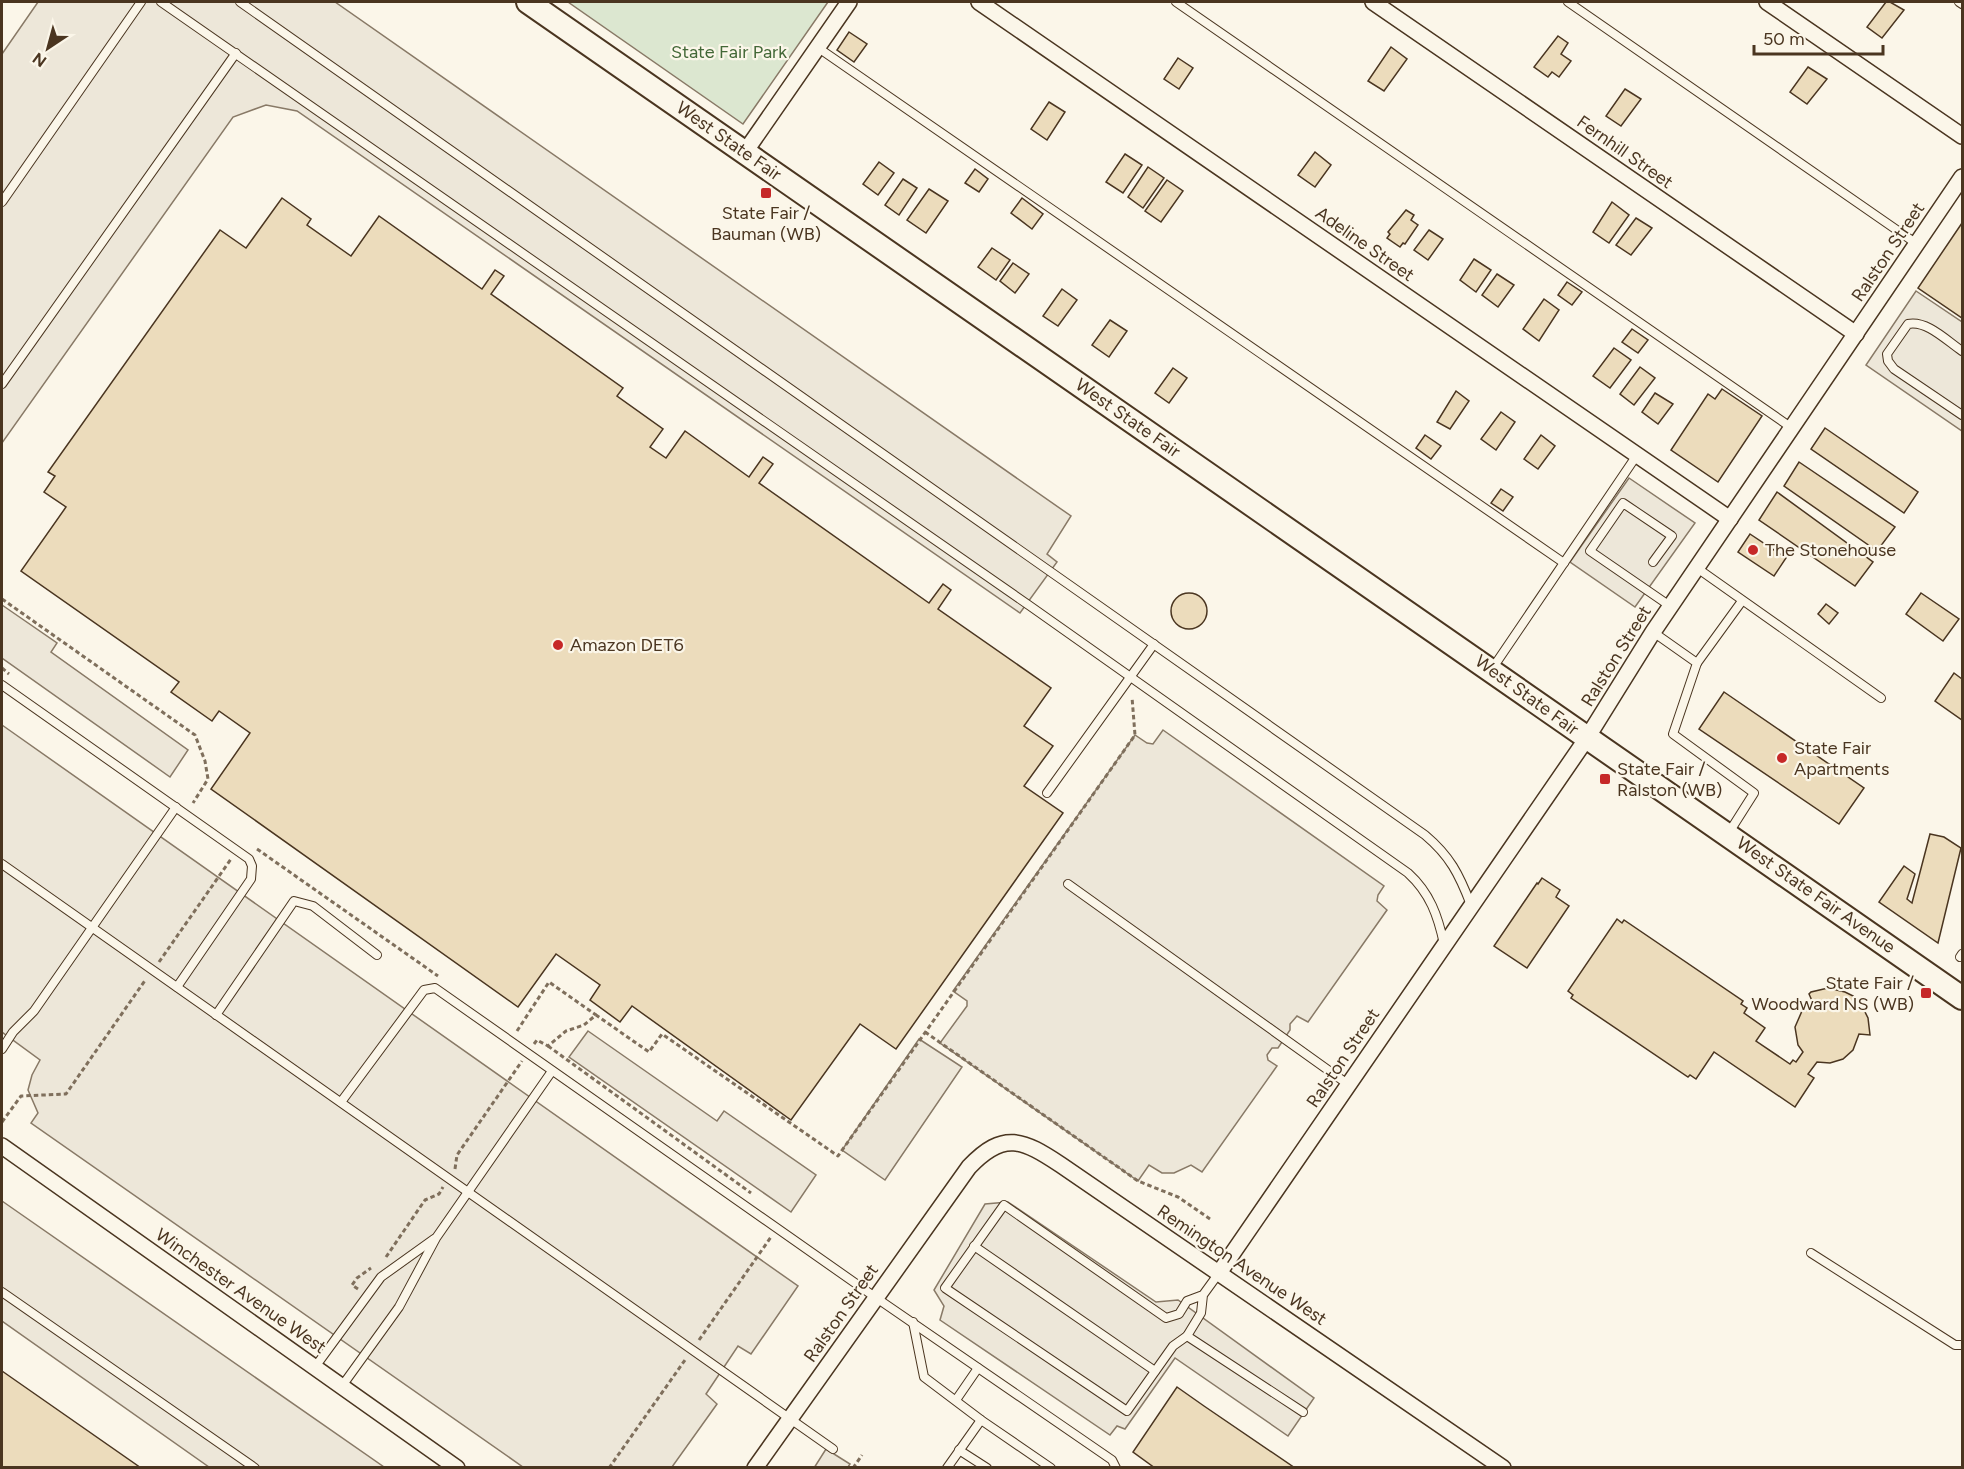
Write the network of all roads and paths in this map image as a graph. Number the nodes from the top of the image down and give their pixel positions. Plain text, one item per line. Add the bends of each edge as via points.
1 (141, 2) edge
2 (161, 2) edge
3 (240, 2) edge
4 (528, 2) edge
5 (849, 2) edge
6 (979, 2) edge
7 (1176, 2) edge
8 (1373, 2) edge
9 (1568, 2) edge
10 (1767, 2) edge
11 (1959, 2) edge
12 (1962, 4) edge
13 (817, 47) junction
14 (236, 53) junction
15 (1962, 136) edge
16 (745, 152) junction
17 (1962, 177) edge
18 (2, 202) edge
19 (1917, 244) junction
20 (1856, 334) junction
21 (1962, 351) edge
22 (2, 384) edge
23 (1962, 415) edge
24 (1792, 428) junction
25 (1637, 455) junction
26 (1730, 519) junction
27 (1653, 562) dead end
28 (1564, 563) junction
29 (1697, 568) junction
30 (2, 599) edge
31 (1742, 601) junction
32 (1670, 606) junction
33 (1653, 632) junction
34 (1154, 644) junction
35 (1697, 663) junction
36 (2, 668) edge
37 (1491, 670) junction
38 (11, 675) dead end
39 (1130, 676) junction
40 (2, 685) edge
41 (1881, 698) dead end
42 (1587, 738) junction
43 (1047, 793) dead end
44 (193, 803) dead end
45 (176, 807) junction
46 (1728, 834) junction
47 (237, 850) junction
48 (2, 864) edge
49 (1068, 884) dead end
50 (1470, 905) junction
51 (91, 927) junction
52 (1444, 944) junction
53 (377, 955) dead end
54 (152, 970) junction
55 (439, 976) dead end
56 (177, 987) junction
57 (1962, 998) edge
58 (216, 1015) junction
59 (596, 1015) dead end
60 (516, 1031) dead end
61 (548, 1046) dead end
62 (2, 1049) edge
63 (552, 1071) junction
64 (1349, 1085) junction
65 (340, 1102) junction
66 (2, 1122) edge
67 (2, 1146) edge
68 (958, 1180) joint
69 (468, 1192) junction
70 (756, 1196) dead end
71 (1210, 1219) dead end
72 (777, 1229) junction
73 (436, 1238) junction
74 (974, 1246) junction
75 (1811, 1253) dead end
76 (1219, 1273) junction
77 (2, 1292) edge
78 (1203, 1295) junction
79 (875, 1297) junction
80 (913, 1322) junction
81 (1187, 1336) junction
82 (1962, 1345) edge
83 (692, 1350) junction
84 (315, 1367) junction
85 (978, 1368) junction
86 (1155, 1371) junction
87 (342, 1386) junction
88 (956, 1400) junction
89 (1303, 1412) dead end
90 (790, 1418) junction
91 (981, 1420) junction
92 (833, 1449) dead end
93 (959, 1450) junction
94 (862, 1455) dead end
95 (255, 1467) edge
96 (457, 1467) edge
97 (609, 1467) edge
98 (755, 1467) edge
99 (853, 1467) edge
100 (947, 1467) edge
101 (987, 1467) edge
102 (1051, 1467) edge
103 (1116, 1467) edge
104 (1503, 1467) edge

1 - 18 lane
2 - 14 lane
3 - 34 lane
4 - 16 street, West State Fair
5 - 13 street
6 - 25 street, Adeline Street
7 - 24 lane
8 - 20 street, Fernhill Street
9 - 19 lane
10 - 15 street
11 - 12 lane
13 - 16 street
13 - 28 lane
14 - 22 lane
14 - 39 lane
16 - 37 street, West State Fair
17 - 19 street, Ralston Street
19 - 20 street, Ralston Street
20 - 24 street, Ralston Street
21 - 23 lane via 1915,322 1908,324 1887,354 1894,369
24 - 26 street, Ralston Street
25 - 26 street, Adeline Street
25 - 28 lane
26 - 29 street, Ralston Street
27 - 32 lane via 1672,536 1623,503 1590,551
28 - 37 lane
29 - 31 lane
29 - 32 street, Ralston Street
30 - 44 path via 195,735 208,779
31 - 35 lane
31 - 41 lane
32 - 33 street, Ralston Street
33 - 35 lane
33 - 42 street, Ralston Street
34 - 39 lane
34 - 50 lane via 1425,835 1452,862
35 - 46 lane via 1673,734 1754,793
36 - 38 path
37 - 42 street, West State Fair
39 - 43 lane
39 - 52 lane via 1408,873 1433,905
39 - 71 path via 1135,735 925,1032 1138,1181 1178,1197
40 - 45 lane
42 - 46 street, West State Fair
42 - 50 street, Ralston Street
45 - 47 lane
45 - 51 lane
46 - 57 street, West State Fair Avenue
47 - 54 path
47 - 55 path via 244,839
47 - 56 lane via 249,859 251,879
48 - 51 lane
49 - 64 lane
50 - 52 street, Ralston Street
51 - 54 lane
51 - 62 lane via 34,1011
52 - 64 street, Ralston Street
53 - 58 lane via 313,906 294,900
54 - 56 lane
54 - 66 path via 66,1094 21,1096
56 - 58 lane
58 - 65 lane
59 - 60 path via 549,982
61 - 70 path
63 - 65 lane via 435,988 424,990
63 - 69 lane
63 - 72 lane
64 - 76 street, Ralston Street
65 - 69 lane
67 - 84 street, Winchester Avenue West
68 - 76 street, Remington Avenue West via 988,1149 1012,1142 1026,1144
68 - 79 street, Ralston Street
69 - 73 lane
69 - 83 lane
72 - 79 lane
72 - 83 path
73 - 84 lane via 381,1277
73 - 87 lane via 399,1307
74 - 78 lane via 1004,1205 1166,1318 1179,1314 1187,1301
74 - 86 lane
74 - 86 lane via 945,1288 1127,1411
75 - 82 lane via 1955,1345
76 - 78 lane
76 - 104 street, Remington Avenue West
77 - 95 lane
78 - 81 lane via 1201,1313
79 - 80 lane
79 - 90 street, Ralston Street
80 - 85 lane
80 - 88 lane via 924,1377
81 - 86 lane via 1173,1346
81 - 89 lane
83 - 90 lane
83 - 97 path
84 - 87 street, Winchester Avenue West
85 - 88 lane
85 - 103 lane via 1112,1460
87 - 96 street, Winchester Avenue West
88 - 91 lane
90 - 92 lane
90 - 98 street, Ralston Street
91 - 93 lane
91 - 102 lane
93 - 100 lane
93 - 101 lane
94 - 99 path

